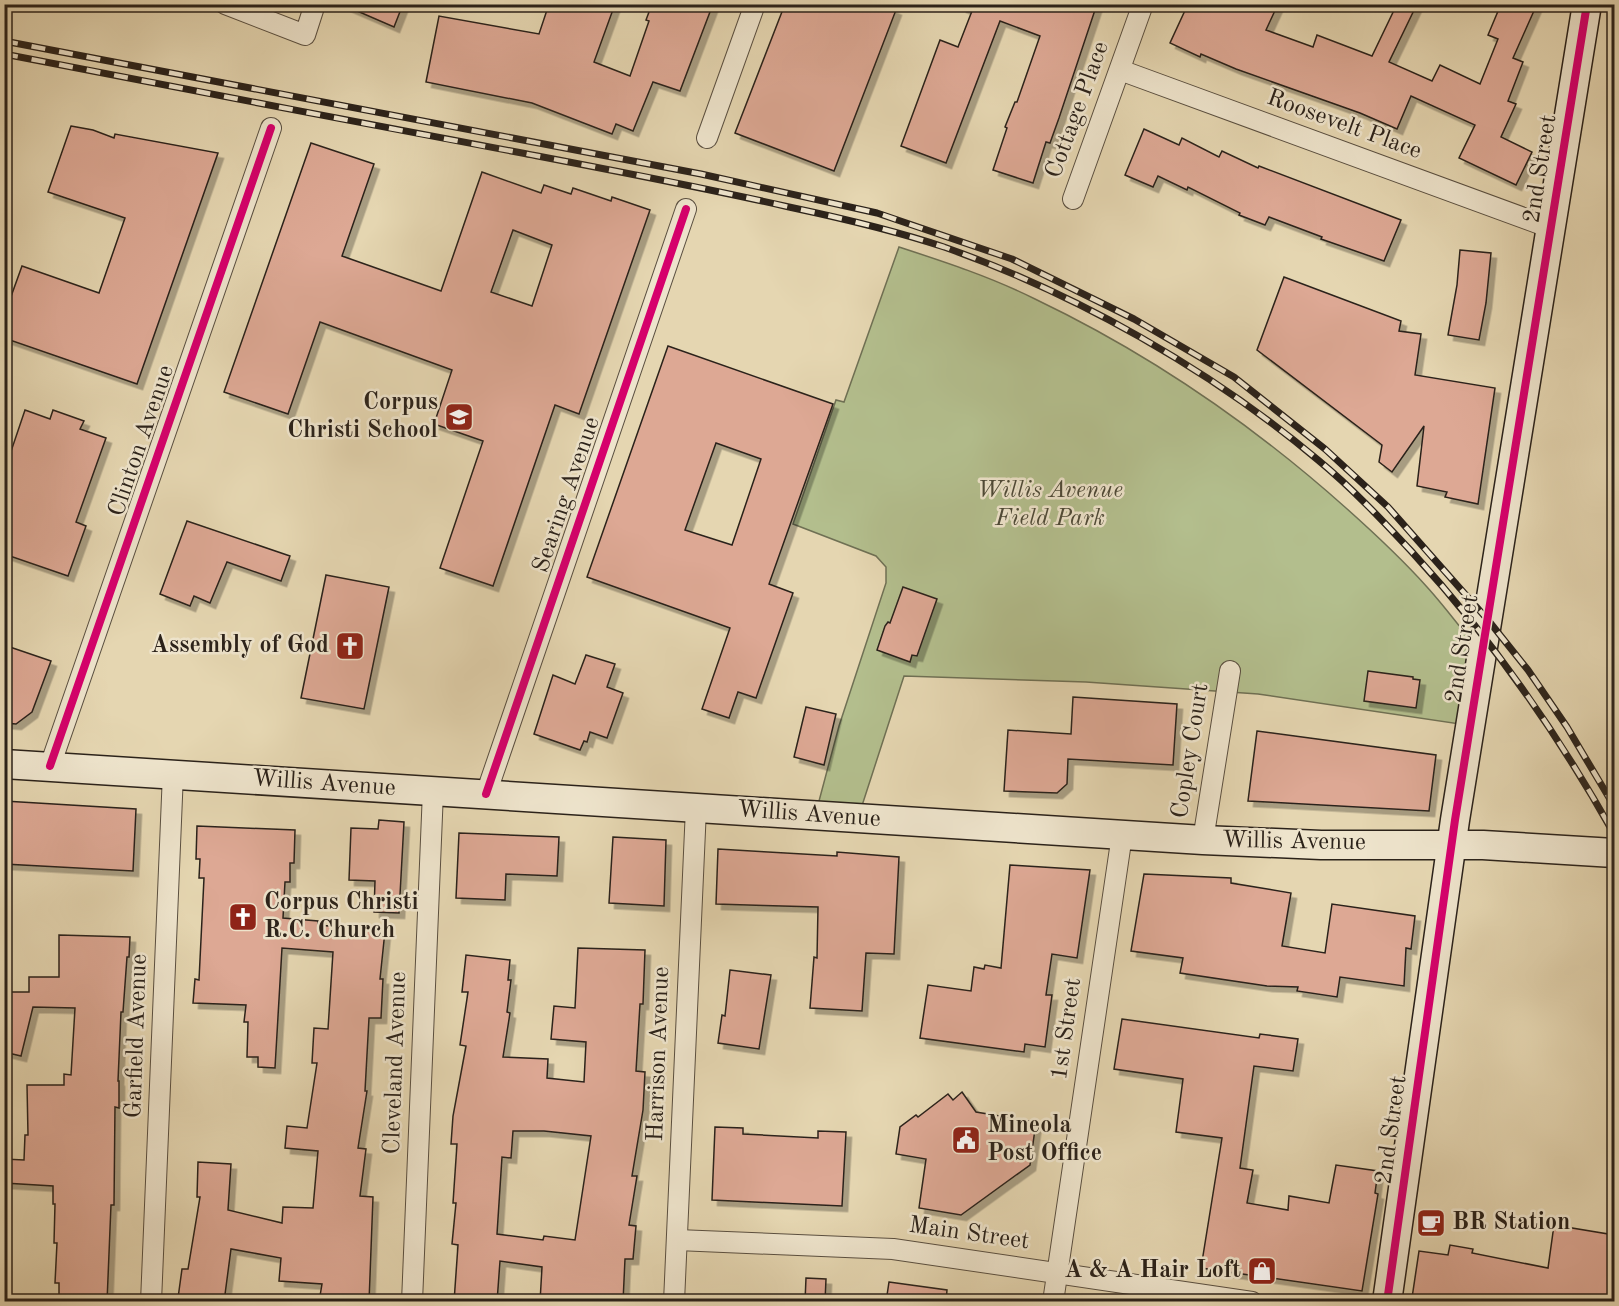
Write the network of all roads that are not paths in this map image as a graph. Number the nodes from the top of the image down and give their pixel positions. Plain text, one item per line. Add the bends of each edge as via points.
1 (225, 4) edge
2 (315, 4) edge
3 (755, 4) edge
4 (1143, 4) edge
5 (1587, 4) edge
6 (1120, 70) junction
7 (271, 128) dead end
8 (707, 138) dead end
9 (1073, 199) dead end
10 (686, 209) dead end
11 (1551, 228) junction
12 (1230, 671) dead end
13 (4, 764) edge
14 (50, 766) junction
15 (173, 773) junction
16 (433, 791) junction
17 (486, 794) junction
18 (696, 808) junction
19 (1122, 835) junction
20 (1203, 840) junction
21 (1451, 844) junction
22 (1614, 853) edge
23 (677, 1240) junction
24 (1058, 1273) junction
25 (151, 1302) edge
26 (412, 1302) edge
27 (674, 1302) edge
28 (1053, 1302) edge
29 (1252, 1302) edge
30 (1387, 1302) edge

1 - 2 street via 304,35
3 - 8 street
4 - 6 street, Cottage Place
5 - 11 main road, 2nd Street
6 - 9 street, Cottage Place
6 - 11 street, Roosevelt Place
7 - 14 street, Clinton Avenue
10 - 17 street, Searing Avenue
11 - 21 main road, 2nd Street
12 - 20 street, Copley Court
13 - 14 main road, Willis Avenue
14 - 15 main road, Willis Avenue
15 - 16 main road, Willis Avenue
15 - 25 street, Garfield Avenue
16 - 17 main road, Willis Avenue
16 - 26 street, Cleveland Avenue
17 - 18 main road, Willis Avenue
18 - 19 main road, Willis Avenue
18 - 23 street, Harrison Avenue
19 - 20 main road, Willis Avenue
19 - 24 street, 1st Street
20 - 21 main road, Willis Avenue via 1321,845
21 - 22 main road, Willis Avenue
21 - 30 main road, 2nd Street
23 - 24 street, Main Street via 893,1249
23 - 27 street, Harrison Avenue
24 - 28 street, 1st Street
24 - 29 street, Main Street

